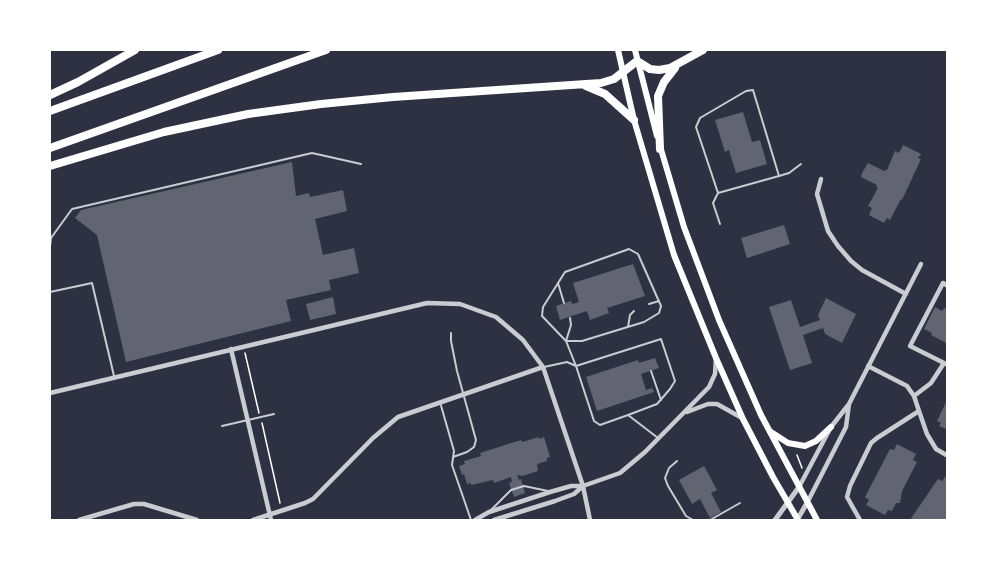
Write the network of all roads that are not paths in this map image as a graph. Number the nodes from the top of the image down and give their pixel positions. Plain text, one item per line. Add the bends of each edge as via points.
1 (135, 50) edge
2 (218, 50) edge
3 (326, 50) edge
4 (618, 50) edge
5 (635, 50) edge
6 (703, 50) edge
7 (637, 61) junction
8 (681, 62) junction
9 (623, 73) junction
10 (580, 84) junction
11 (50, 95) edge
12 (50, 111) edge
13 (634, 120) junction
14 (50, 148) edge
15 (660, 149) junction
16 (361, 164) dead end
17 (801, 164) dead end
18 (50, 166) edge
19 (779, 176) junction
20 (821, 179) dead end
21 (718, 194) junction
22 (720, 224) dead end
23 (50, 246) edge
24 (921, 264) dead end
25 (558, 283) junction
26 (948, 286) edge
27 (50, 292) edge
28 (906, 294) junction
29 (659, 301) junction
30 (564, 303) dead end
31 (649, 304) dead end
32 (634, 311) dead end
33 (570, 318) dead end
34 (628, 327) junction
35 (451, 333) dead end
36 (566, 341) junction
37 (231, 349) junction
38 (716, 358) junction
39 (946, 364) edge
40 (576, 366) junction
41 (868, 366) junction
42 (543, 368) junction
43 (651, 371) dead end
44 (114, 376) junction
45 (50, 393) edge
46 (462, 394) junction
47 (914, 396) junction
48 (660, 400) junction
49 (440, 402) junction
50 (849, 404) junction
51 (919, 411) junction
52 (274, 414) dead end
53 (681, 414) junction
54 (628, 416) junction
55 (743, 419) junction
56 (248, 420) junction
57 (222, 426) dead end
58 (831, 427) junction
59 (769, 431) junction
60 (658, 438) junction
61 (948, 456) edge
62 (453, 458) junction
63 (677, 461) dead end
64 (584, 486) junction
65 (799, 487) junction
66 (550, 492) junction
67 (788, 502) junction
68 (807, 502) junction
69 (740, 504) dead end
70 (489, 512) junction
71 (270, 518) edge
72 (79, 520) edge
73 (197, 520) edge
74 (253, 520) edge
75 (473, 520) edge
76 (494, 520) edge
77 (590, 520) edge
78 (693, 520) edge
79 (710, 520) edge
80 (775, 520) edge
81 (798, 520) edge
82 (817, 520) edge
83 (860, 520) edge

1 - 11 highway
2 - 12 highway
3 - 14 highway
4 - 9 main road
5 - 7 main road
6 - 8 highway
7 - 8 highway via 659,70
7 - 9 highway
7 - 15 main road
8 - 15 highway via 658,96
9 - 10 highway via 601,83
9 - 13 main road
10 - 13 highway via 605,94
10 - 18 highway via 382,98 248,114 164,132
13 - 38 main road via 674,255
15 - 59 main road via 707,291
16 - 23 lane via 312,153 72,209 51,238
17 - 19 lane
19 - 21 lane
19 - 21 lane via 753,90 746,91 700,118 696,127
20 - 28 street via 817,195 828,231 838,246 862,270
21 - 22 lane via 713,203
24 - 28 street
25 - 29 lane via 566,273 630,249 638,254
25 - 30 lane
25 - 36 lane via 543,307 542,316
26 - 39 street via 943,284 910,346
27 - 44 lane via 92,282
28 - 41 street
29 - 31 lane
29 - 34 lane via 659,313
32 - 34 lane
33 - 36 lane
34 - 36 lane via 582,341
35 - 46 lane
36 - 40 lane
37 - 42 street via 427,303 460,304 496,317 523,340
37 - 44 street
37 - 56 street
38 - 53 street via 709,387
38 - 55 main road
39 - 47 street
40 - 42 lane via 567,362
40 - 48 lane via 661,339 675,381
40 - 54 lane via 594,421 600,425
41 - 47 street via 907,386
41 - 50 street
42 - 46 street
42 - 64 street
43 - 48 lane
44 - 45 street
46 - 49 street
46 - 62 lane via 476,440 474,447
47 - 51 street
48 - 54 lane
49 - 62 lane
49 - 71 street via 398,417 313,499
50 - 58 street
50 - 68 street via 846,427
51 - 61 street via 936,449
51 - 83 street via 871,443 847,496
52 - 56 lane
53 - 55 street via 717,404
53 - 60 street
54 - 60 lane
55 - 67 main road
56 - 57 lane
56 - 71 street
58 - 59 main road via 805,447 788,443
58 - 65 street
59 - 65 main road
60 - 64 street via 620,473
62 - 75 lane via 452,465
63 - 78 lane via 665,478 686,516
64 - 66 street
64 - 76 street via 574,494
64 - 77 street
65 - 67 street
65 - 68 main road
66 - 70 street
66 - 70 lane via 524,486 511,490
67 - 80 street
67 - 81 main road
68 - 81 street
68 - 82 main road
69 - 79 lane
70 - 75 street
71 - 74 street
72 - 73 street via 134,504

